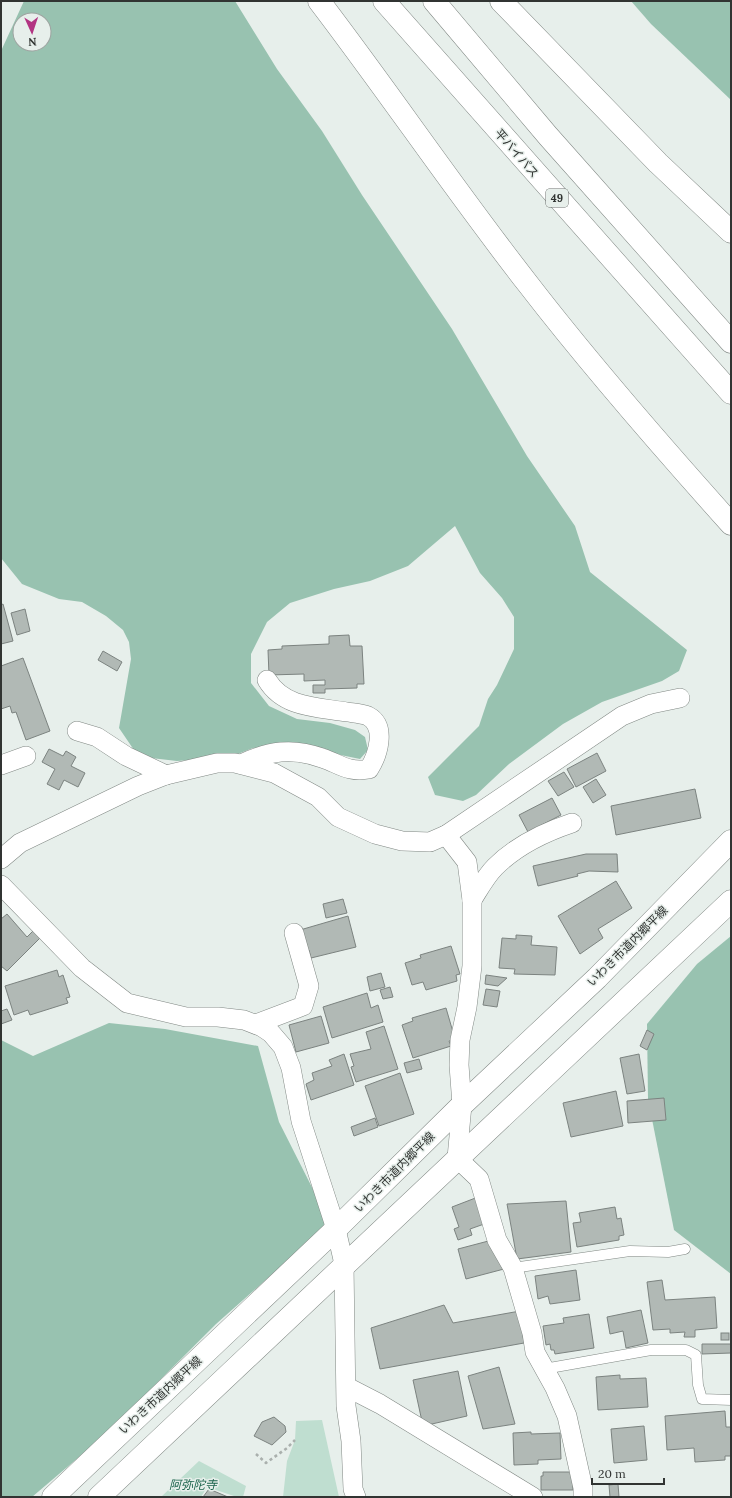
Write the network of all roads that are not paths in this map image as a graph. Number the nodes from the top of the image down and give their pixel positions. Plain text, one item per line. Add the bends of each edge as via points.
1 (319, 1) edge
2 (384, 1) edge
3 (434, 1) edge
4 (501, 1) edge
5 (731, 232) edge
6 (731, 342) edge
7 (731, 393) edge
8 (731, 524) edge
9 (267, 680) dead end
10 (680, 698) dead end
11 (77, 730) dead end
12 (26, 756) dead end
13 (241, 764) junction
14 (1, 765) edge
15 (166, 775) junction
16 (572, 823) dead end
17 (446, 835) junction
18 (731, 841) edge
19 (1, 859) edge
20 (1, 885) edge
21 (472, 900) junction
22 (731, 901) edge
23 (294, 933) dead end
24 (256, 1024) junction
25 (462, 1105) junction
26 (457, 1158) junction
27 (336, 1229) junction
28 (685, 1250) dead end
29 (344, 1264) junction
30 (513, 1268) junction
31 (544, 1369) junction
32 (347, 1387) junction
33 (731, 1400) edge
34 (52, 1497) edge
35 (99, 1497) edge
36 (356, 1497) edge
37 (533, 1497) edge
38 (583, 1497) edge

1 - 8 main road via 433,159 528,284 629,410
2 - 7 main road, 平バイパス / 49
3 - 6 main road via 548,136
4 - 5 main road via 658,163
9 - 13 street via 274,690 297,703 368,716 377,726 379,734 375,757 369,769 358,771 348,770 320,757 300,752 274,752
10 - 17 street via 651,704 622,716
11 - 15 street via 97,737 126,756
12 - 14 street
13 - 15 street via 217,763
13 - 17 street via 274,773 318,797 338,817 375,834 402,842 430,842
15 - 19 street via 26,840
16 - 21 street via 525,844 510,854 494,868
17 - 21 street via 467,862
18 - 25 main road, いわき市道内郷平線 via 597,978
20 - 24 street via 82,968 127,1003 186,1017 231,1018
21 - 25 street via 472,966 460,1040
22 - 26 main road
23 - 24 street via 309,986 303,1006
24 - 27 street via 271,1033 283,1047 301,1121
25 - 26 street
25 - 27 main road, いわき市道内郷平線
26 - 29 main road
26 - 30 street via 479,1179 497,1240
27 - 29 street
27 - 34 main road, いわき市道内郷平線
28 - 30 lane via 630,1251
29 - 32 street
29 - 35 main road
30 - 31 street via 535,1352
31 - 33 lane via 651,1350 686,1350 696,1355 698,1385 702,1399
31 - 38 street via 567,1416
32 - 36 street via 346,1406 353,1489
32 - 37 street via 380,1404

